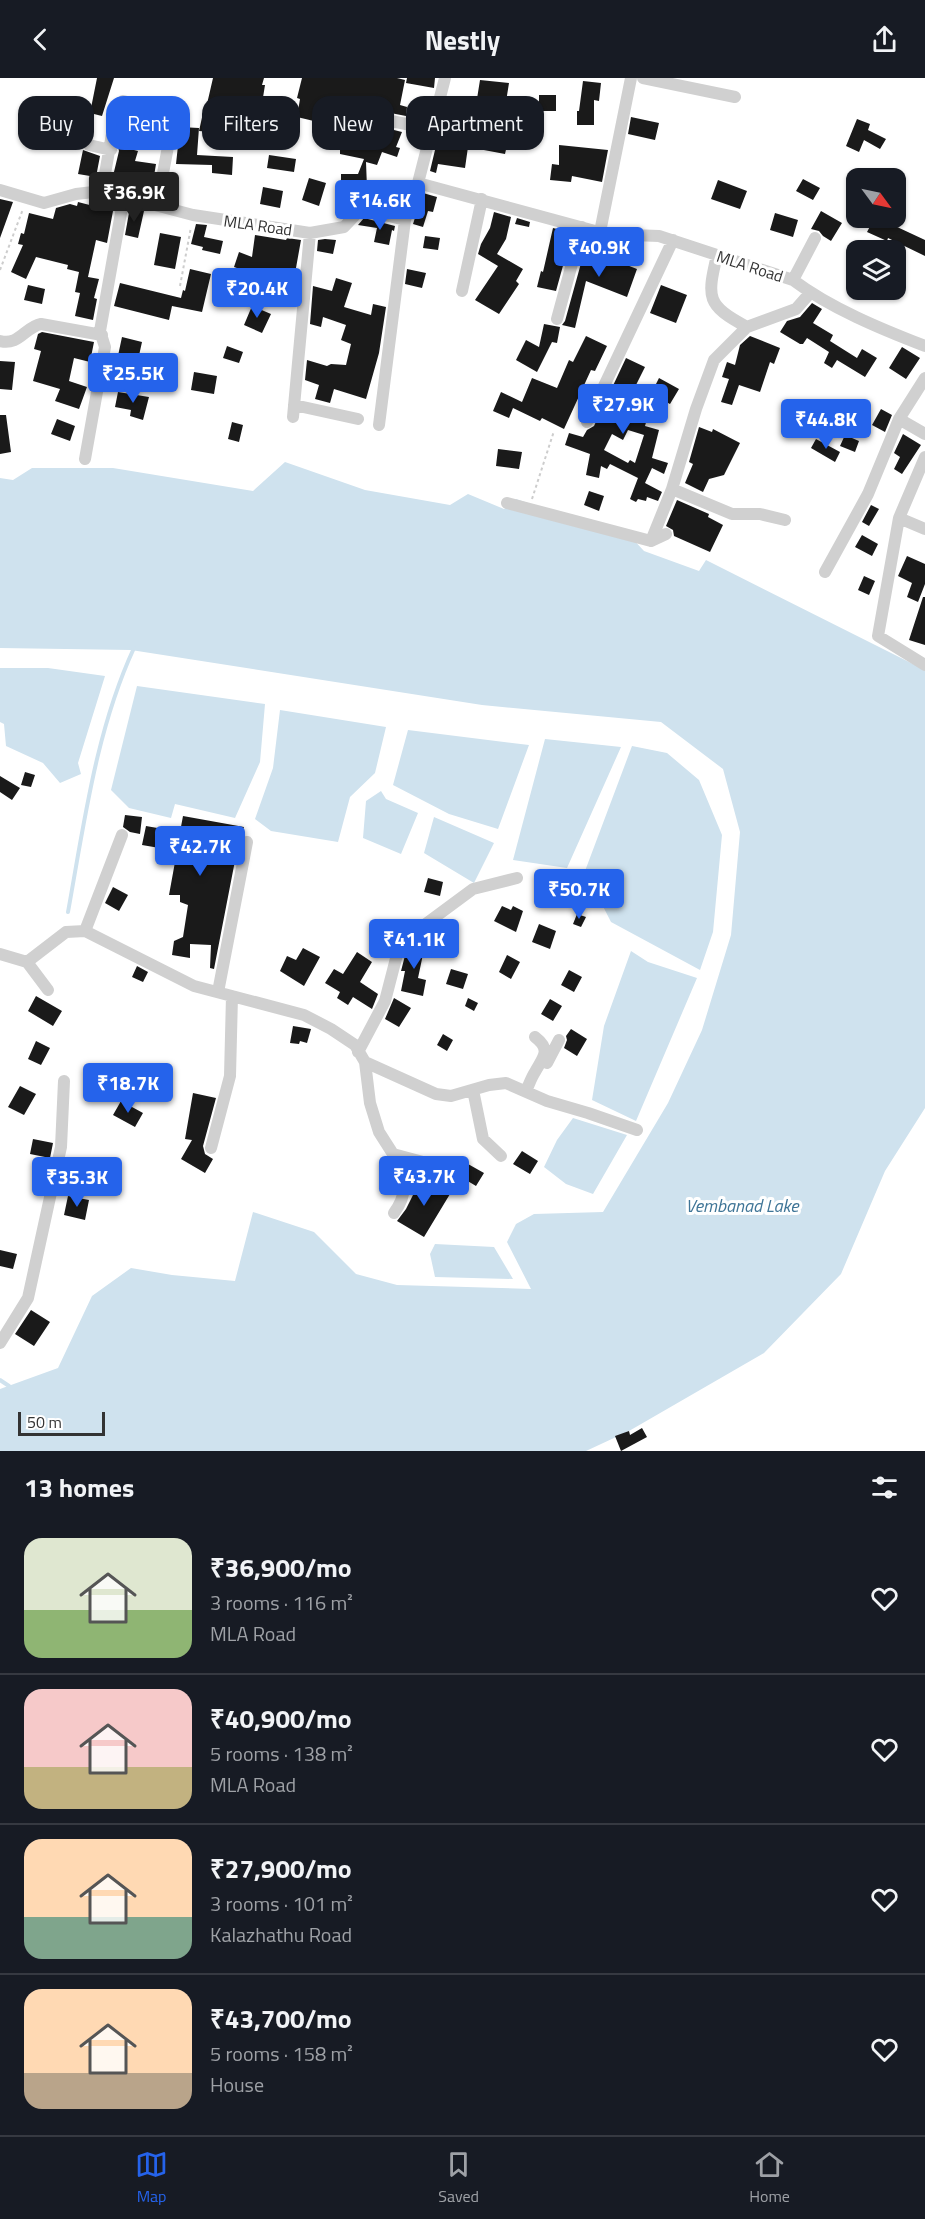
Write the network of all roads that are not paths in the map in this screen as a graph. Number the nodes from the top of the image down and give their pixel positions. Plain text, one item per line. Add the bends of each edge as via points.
1 (445, 78) edge
2 (631, 78) edge
3 (644, 78) edge
4 (440, 96) edge
5 (735, 97) dead end
6 (111, 150) edge
7 (168, 150) edge
8 (426, 150) edge
9 (418, 183) junction
10 (0, 190) edge
11 (102, 191) junction
12 (124, 196) junction
13 (482, 199) junction
14 (157, 205) junction
15 (405, 220) junction
16 (582, 226) junction
17 (600, 232) junction
18 (310, 233) junction
19 (815, 238) dead end
20 (673, 240) junction
21 (717, 255) junction
22 (792, 280) junction
23 (462, 291) dead end
24 (810, 293) junction
25 (557, 319) dead end
26 (747, 327) junction
27 (102, 335) junction
28 (0, 341) edge
29 (924, 343) edge
30 (925, 378) edge
31 (899, 419) junction
32 (358, 420) dead end
33 (587, 422) dead end
34 (379, 425) dead end
35 (925, 434) edge
36 (925, 457) edge
37 (85, 459) dead end
38 (672, 489) junction
39 (507, 503) dead end
40 (899, 518) junction
41 (785, 520) dead end
42 (925, 529) edge
43 (666, 534) dead end
44 (651, 541) junction
45 (825, 572) dead end
46 (925, 666) edge
47 (122, 835) dead end
48 (247, 842) dead end
49 (517, 878) dead end
50 (85, 931) junction
51 (0, 954) edge
52 (27, 962) junction
53 (48, 990) dead end
54 (218, 992) junction
55 (231, 996) junction
56 (535, 1037) dead end
57 (559, 1040) dead end
58 (362, 1057) junction
59 (64, 1081) dead end
60 (473, 1090) junction
61 (529, 1092) junction
62 (637, 1130) dead end
63 (211, 1148) dead end
64 (393, 1154) junction
65 (501, 1156) dead end
66 (454, 1173) dead end
67 (394, 1213) dead end
68 (0, 1343) edge

1 - 4 street
2 - 17 street
3 - 5 street
6 - 11 street
7 - 14 street
8 - 9 street
9 - 13 street, MLA Road
9 - 15 street
10 - 11 street, MLA Road via 44,203
11 - 12 street, MLA Road
12 - 14 street, MLA Road
12 - 27 street
13 - 16 street, MLA Road
13 - 23 street
14 - 18 street, MLA Road via 193,215
15 - 18 street, MLA Road via 361,209 344,227
15 - 34 street
16 - 17 street, MLA Road
16 - 25 street
17 - 20 street, MLA Road
18 - 32 street via 294,411
19 - 22 street
20 - 21 street, MLA Road
20 - 33 street
21 - 22 street, MLA Road
21 - 26 street via 710,286 713,301 725,315
22 - 24 street, MLA Road
24 - 26 street via 796,309
24 - 29 street, MLA Road
26 - 38 street via 714,360
27 - 28 street via 41,324 32,326 18,340
27 - 37 street via 105,347
30 - 31 street
31 - 35 street
31 - 45 street via 868,494
36 - 40 street
38 - 41 street via 732,514 760,514
38 - 44 street
39 - 44 street
40 - 42 street
40 - 46 street via 891,536 878,636
43 - 44 street
47 - 50 street
48 - 54 street
49 - 58 street via 473,889 400,943 385,1001
50 - 52 street via 66,932
50 - 54 street via 194,986
51 - 52 street
52 - 53 street
54 - 55 street
55 - 58 street via 304,1015 355,1045
55 - 63 street via 230,1076
56 - 61 street via 545,1051
57 - 61 street
58 - 60 street via 436,1094 451,1096
58 - 64 street via 376,1123
59 - 68 street via 61,1147 28,1298
60 - 61 street via 506,1083
60 - 65 street via 483,1139
61 - 62 street
64 - 66 street
64 - 67 street via 405,1184 402,1201

